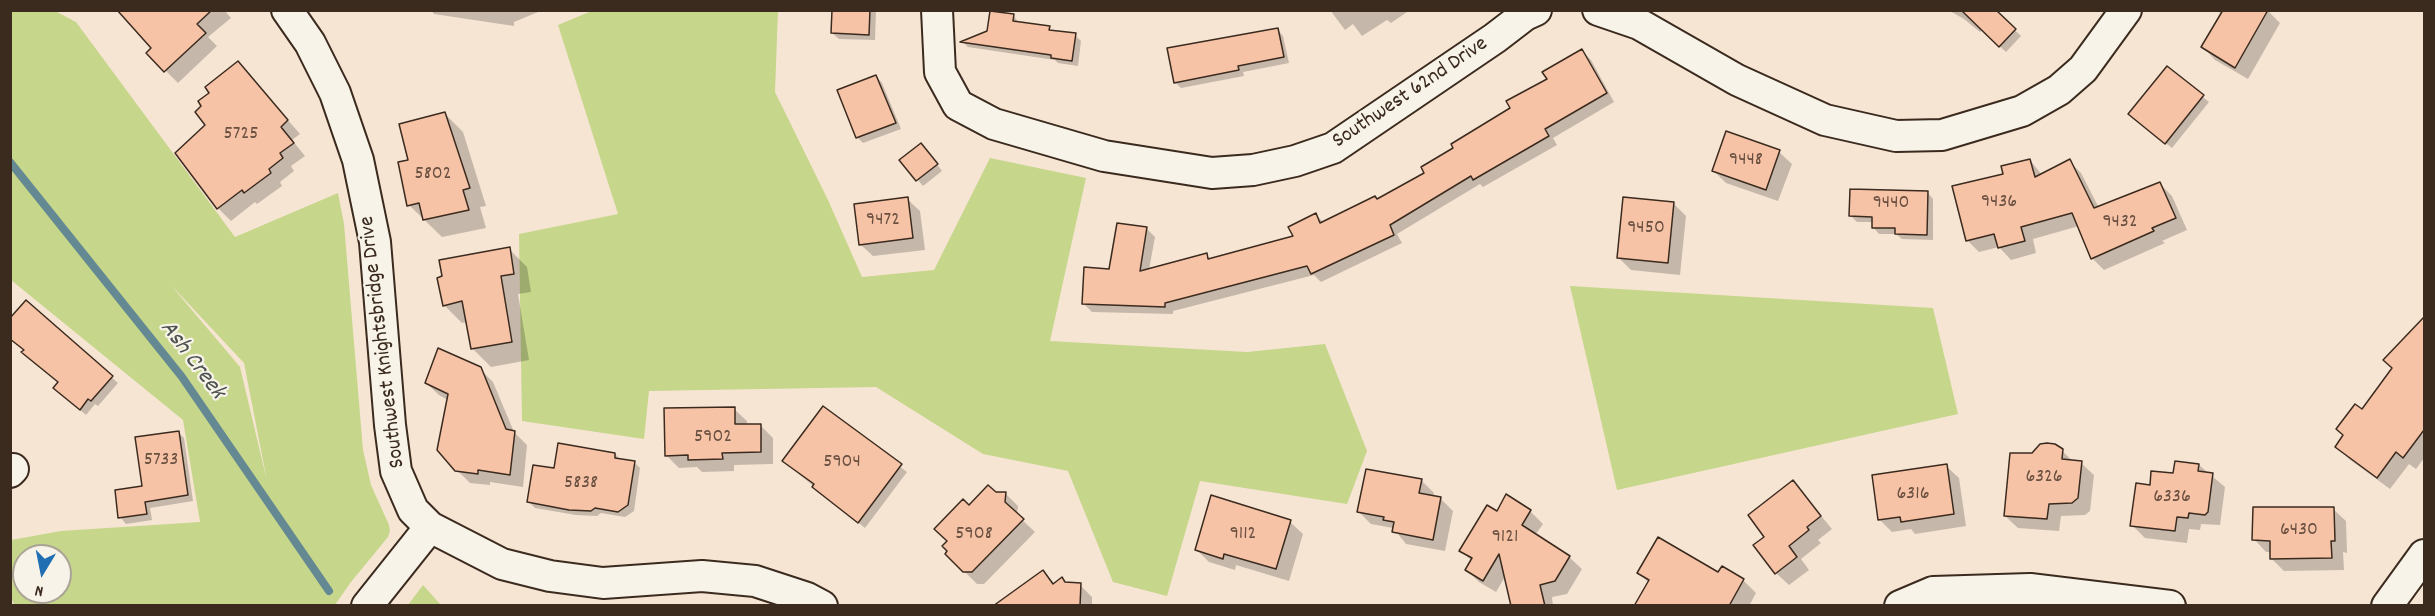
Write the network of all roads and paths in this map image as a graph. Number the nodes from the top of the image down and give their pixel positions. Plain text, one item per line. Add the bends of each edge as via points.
1 (287, 10) edge
2 (936, 10) edge
3 (1536, 10) edge
4 (1598, 10) edge
5 (2126, 10) edge
6 (430, 527) junction
7 (2424, 555) edge
8 (366, 606) edge
9 (822, 606) edge
10 (1900, 606) edge
11 (2170, 606) edge
12 (2387, 606) edge

1 - 6 street, Southwest Knightsbridge Drive via 335,93 358,160 375,242 396,471 413,510
2 - 3 street, Southwest 62nd Drive via 940,72 958,105 994,124 1104,156 1212,173 1253,170 1333,148
4 - 5 street via 1639,24 1737,81 1825,120 1896,136 1942,135 2022,111 2059,90 2083,69
6 - 8 street
6 - 9 street, Southwest Knightsbridge Drive via 502,564 550,576 603,583 702,576 755,581
7 - 12 street
10 - 11 street via 1933,592 2030,589

